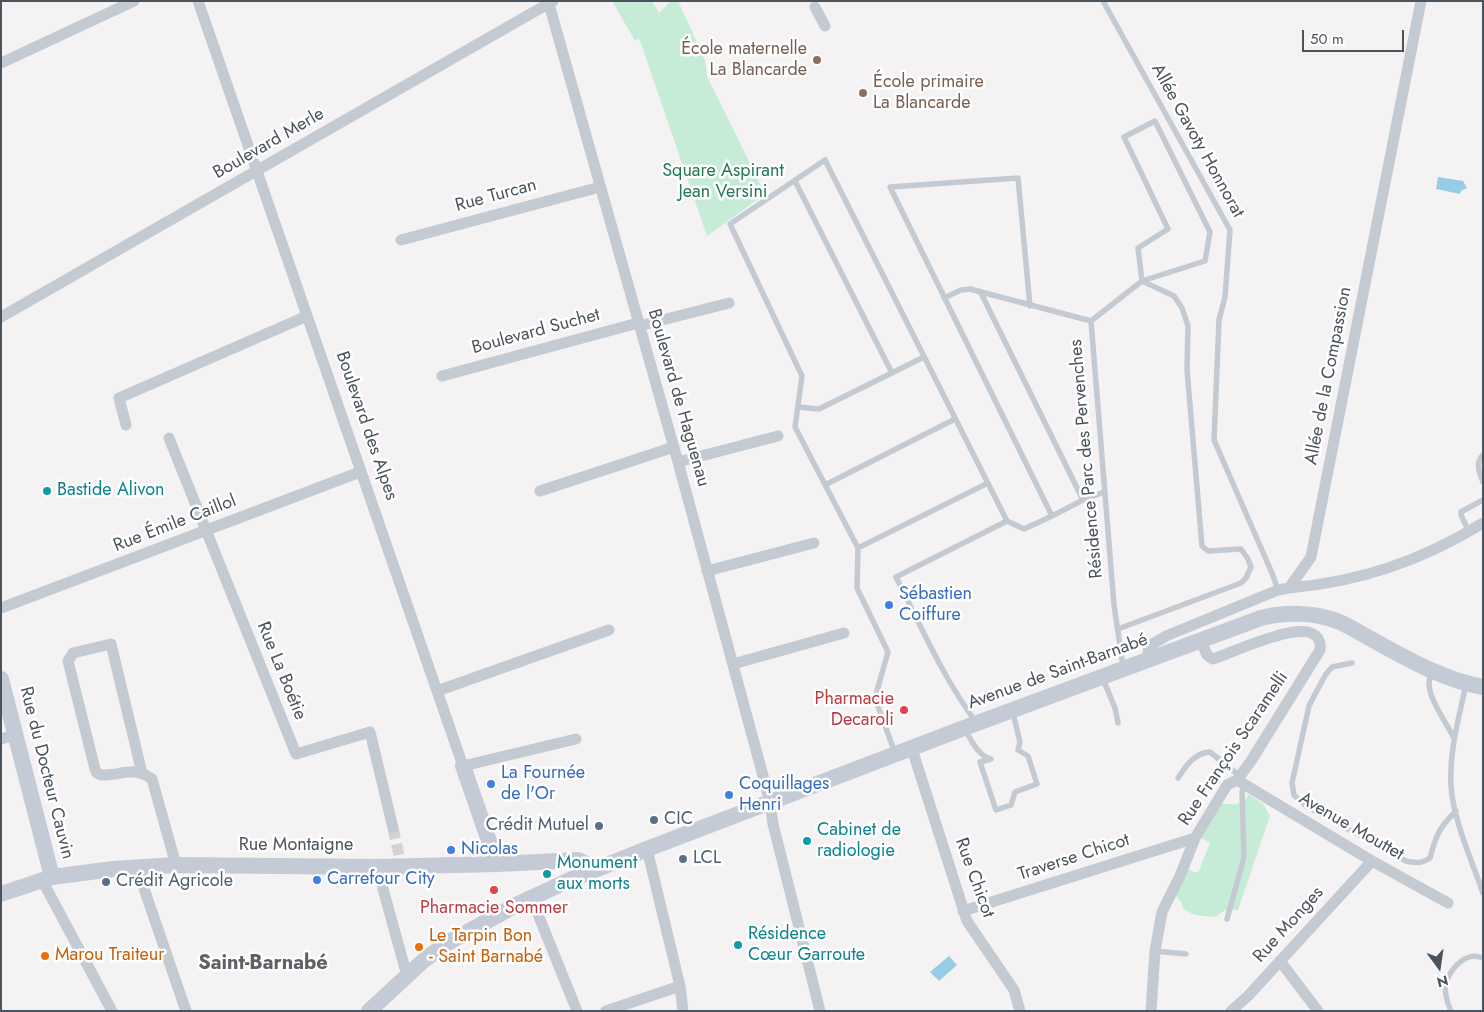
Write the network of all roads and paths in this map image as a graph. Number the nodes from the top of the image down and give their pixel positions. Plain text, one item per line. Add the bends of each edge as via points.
1 (134, 1) edge
2 (198, 1) edge
3 (1103, 1) edge
4 (1421, 1) edge
5 (551, 2) edge
6 (815, 7) dead end
7 (824, 26) dead end
8 (1, 63) edge
9 (258, 171) junction
10 (794, 181) junction
11 (600, 187) junction
12 (400, 240) dead end
13 (1142, 281) junction
14 (981, 293) junction
15 (944, 298) junction
16 (729, 303) dead end
17 (1030, 306) junction
18 (307, 316) junction
19 (1, 317) edge
20 (1091, 321) junction
21 (639, 325) junction
22 (924, 357) junction
23 (892, 373) junction
24 (442, 376) dead end
25 (798, 407) junction
26 (955, 419) junction
27 (126, 425) dead end
28 (778, 436) dead end
29 (169, 438) dead end
30 (674, 447) junction
31 (1483, 455) edge
32 (678, 462) junction
33 (360, 472) junction
34 (1483, 482) edge
35 (988, 483) junction
36 (825, 485) junction
37 (540, 492) dead end
38 (1104, 492) junction
39 (1083, 500) junction
40 (1483, 500) edge
41 (1052, 516) junction
42 (1007, 521) junction
43 (1483, 524) edge
44 (207, 531) junction
45 (1469, 532) junction
46 (814, 543) dead end
47 (858, 548) junction
48 (707, 571) junction
49 (1283, 589) junction
50 (1, 608) edge
51 (610, 630) dead end
52 (1118, 630) junction
53 (844, 633) dead end
54 (1201, 641) junction
55 (1147, 660) junction
56 (1352, 663) dead end
57 (733, 664) junction
58 (1124, 668) junction
59 (1433, 670) junction
60 (1102, 677) junction
61 (1466, 684) junction
62 (1483, 687) edge
63 (3, 689) edge
64 (437, 691) junction
65 (1012, 711) junction
66 (1118, 723) dead end
67 (971, 726) junction
68 (9, 737) edge
69 (1454, 738) junction
70 (576, 739) dead end
71 (912, 749) junction
72 (896, 755) junction
73 (463, 766) junction
74 (142, 773) junction
75 (1178, 778) dead end
76 (1241, 781) junction
77 (770, 803) junction
78 (1456, 810) junction
79 (393, 828) tunnel mouth
80 (1195, 838) junction
81 (647, 849) junction
82 (1372, 861) junction
83 (497, 864) junction
84 (176, 866) junction
85 (377, 867) junction
86 (136, 868) junction
87 (588, 872) junction
88 (47, 878) junction
89 (1483, 893) edge
90 (1, 894) edge
91 (531, 897) junction
92 (1448, 903) dead end
93 (963, 912) junction
94 (1227, 919) dead end
95 (1155, 951) junction
96 (1186, 954) dead end
97 (1483, 958) edge
98 (1280, 961) junction
99 (406, 976) junction
100 (680, 986) junction
101 (112, 1011) edge
102 (186, 1011) edge
103 (369, 1011) edge
104 (577, 1011) edge
105 (606, 1011) edge
106 (684, 1011) edge
107 (820, 1011) edge
108 (1020, 1011) edge
109 (1151, 1011) edge
110 (1231, 1011) edge
111 (1318, 1011) edge
112 (1451, 1011) edge

1 - 8 street
2 - 9 street, Boulevard des Alpes
3 - 49 lane, Allée Gavoty Honnorat via 1230,230 1225,297 1219,320 1214,440 1272,573
4 - 49 street, Allée de la Compassion via 1310,557
5 - 9 street, Boulevard Merle
5 - 11 street, Boulevard de Haguenau
6 - 7 street
9 - 18 street, Boulevard des Alpes
9 - 19 street, Boulevard Merle
10 - 22 lane via 825,160
10 - 23 lane
10 - 25 lane via 730,224 802,376
11 - 12 street, Rue Turcan
11 - 21 street, Boulevard de Haguenau
13 - 13 lane, Résidence Parc des Pervenches via 1138,248 1168,229 1124,137 1156,121 1210,232 1206,261
13 - 20 lane, Résidence Parc des Pervenches
13 - 52 lane via 1174,296 1188,326 1187,370 1202,546 1205,550 1242,549 1251,567 1240,583
14 - 15 lane via 962,290
14 - 17 lane
14 - 39 lane
15 - 17 lane via 890,187 1018,178
15 - 41 lane
16 - 21 street, Boulevard Suchet
17 - 20 lane
18 - 27 street via 118,398
18 - 33 street, Boulevard des Alpes
20 - 38 lane, Résidence Parc des Pervenches
21 - 24 street, Boulevard Suchet
21 - 30 street, Boulevard de Haguenau
22 - 23 lane
22 - 26 lane
23 - 25 lane via 818,409
25 - 36 lane via 794,428
26 - 35 lane
26 - 36 lane
28 - 32 street
29 - 44 street, Rue La Boétie
30 - 32 street, Boulevard de Haguenau
30 - 37 street
31 - 34 lane via 1478,466
32 - 48 street, Boulevard de Haguenau
33 - 44 street, Rue Émile Caillol
33 - 64 street, Boulevard des Alpes
35 - 42 lane
35 - 47 lane
36 - 47 lane
38 - 39 lane
38 - 52 lane, Résidence Parc des Pervenches
39 - 41 lane
40 - 45 lane via 1461,512
41 - 42 lane via 1024,529
42 - 67 lane via 896,577
43 - 45 street
44 - 50 street, Rue Émile Caillol
44 - 79 street, Rue La Boétie via 296,754 370,732
45 - 49 street via 1396,566
46 - 48 street
47 - 72 lane via 857,588 888,652 875,698
48 - 57 street, Boulevard de Haguenau
49 - 55 street via 1166,636 1149,646
51 - 64 street
52 - 58 lane, Résidence Parc des Pervenches
53 - 57 street
54 - 55 main road, Avenue de Saint-Barnabé
54 - 59 main road, Avenue de Saint-Barnabé via 1274,615 1315,616 1337,621
54 - 76 street, Rue François Scaramelli via 1207,655 1213,659 1286,633 1313,633 1321,643 1320,650
55 - 58 main road, Avenue de Saint-Barnabé
56 - 78 lane via 1332,667 1310,706 1292,783 1294,795 1306,806 1415,863 1430,858 1442,825
57 - 77 street, Boulevard de Haguenau
58 - 60 main road, Avenue de Saint-Barnabé
59 - 61 main road, Avenue de Saint-Barnabé
59 - 69 lane via 1429,686
60 - 65 main road, Avenue de Saint-Barnabé
60 - 66 lane
61 - 62 main road, Avenue de Saint-Barnabé
61 - 69 lane
63 - 68 main road, Rue du Docteur Cauvin
64 - 73 street, Boulevard des Alpes
65 - 67 main road, Avenue de Saint-Barnabé
65 - 67 lane via 1020,742 1018,750 1028,756 1037,784 1016,792 1011,805 996,810 980,762 991,760 980,753
67 - 71 main road, Avenue de Saint-Barnabé
68 - 88 main road, Rue du Docteur Cauvin
69 - 78 lane via 1451,788
70 - 73 street
71 - 72 main road, Avenue de Saint-Barnabé
71 - 93 street, Rue Chicot
72 - 77 main road, Avenue de Saint-Barnabé
73 - 83 main road, Boulevard des Alpes
74 - 74 street via 97,773 68,661 73,653 111,644
74 - 84 street via 152,778 154,783
75 - 76 lane via 1192,759 1210,752
76 - 80 street, Rue François Scaramelli via 1227,785
76 - 82 street, Avenue Mouttet
76 - 94 lane via 1244,857
77 - 81 main road, Avenue de Saint-Barnabé
77 - 107 street, Boulevard de Haguenau
78 - 89 lane
80 - 93 street, Traverse Chicot
80 - 95 street, Rue François Scaramelli via 1162,912
81 - 87 main road, Avenue de Saint-Barnabé
81 - 100 street
82 - 92 street, Avenue Mouttet
82 - 98 street, Rue Monges
83 - 85 main road, Rue Montaigne via 400,860
83 - 87 main road, Rue Montaigne via 578,860 584,863
84 - 85 main road, Rue Montaigne
84 - 86 main road, Rue Montaigne
85 - 99 street
86 - 88 main road, Rue Montaigne
86 - 102 street
87 - 91 main road, Avenue de Saint-Barnabé
88 - 90 main road, Rue Montaigne
88 - 101 street
91 - 99 main road, Avenue de Saint-Barnabé via 444,945
91 - 104 street
93 - 108 street, Rue Chicot via 1014,990
95 - 96 lane
95 - 109 street, Rue François Scaramelli
97 - 112 lane via 1468,956 1446,981 1445,994
98 - 110 street, Rue Monges
98 - 111 street
99 - 103 main road, Avenue de Saint-Barnabé
100 - 105 street
100 - 106 street

